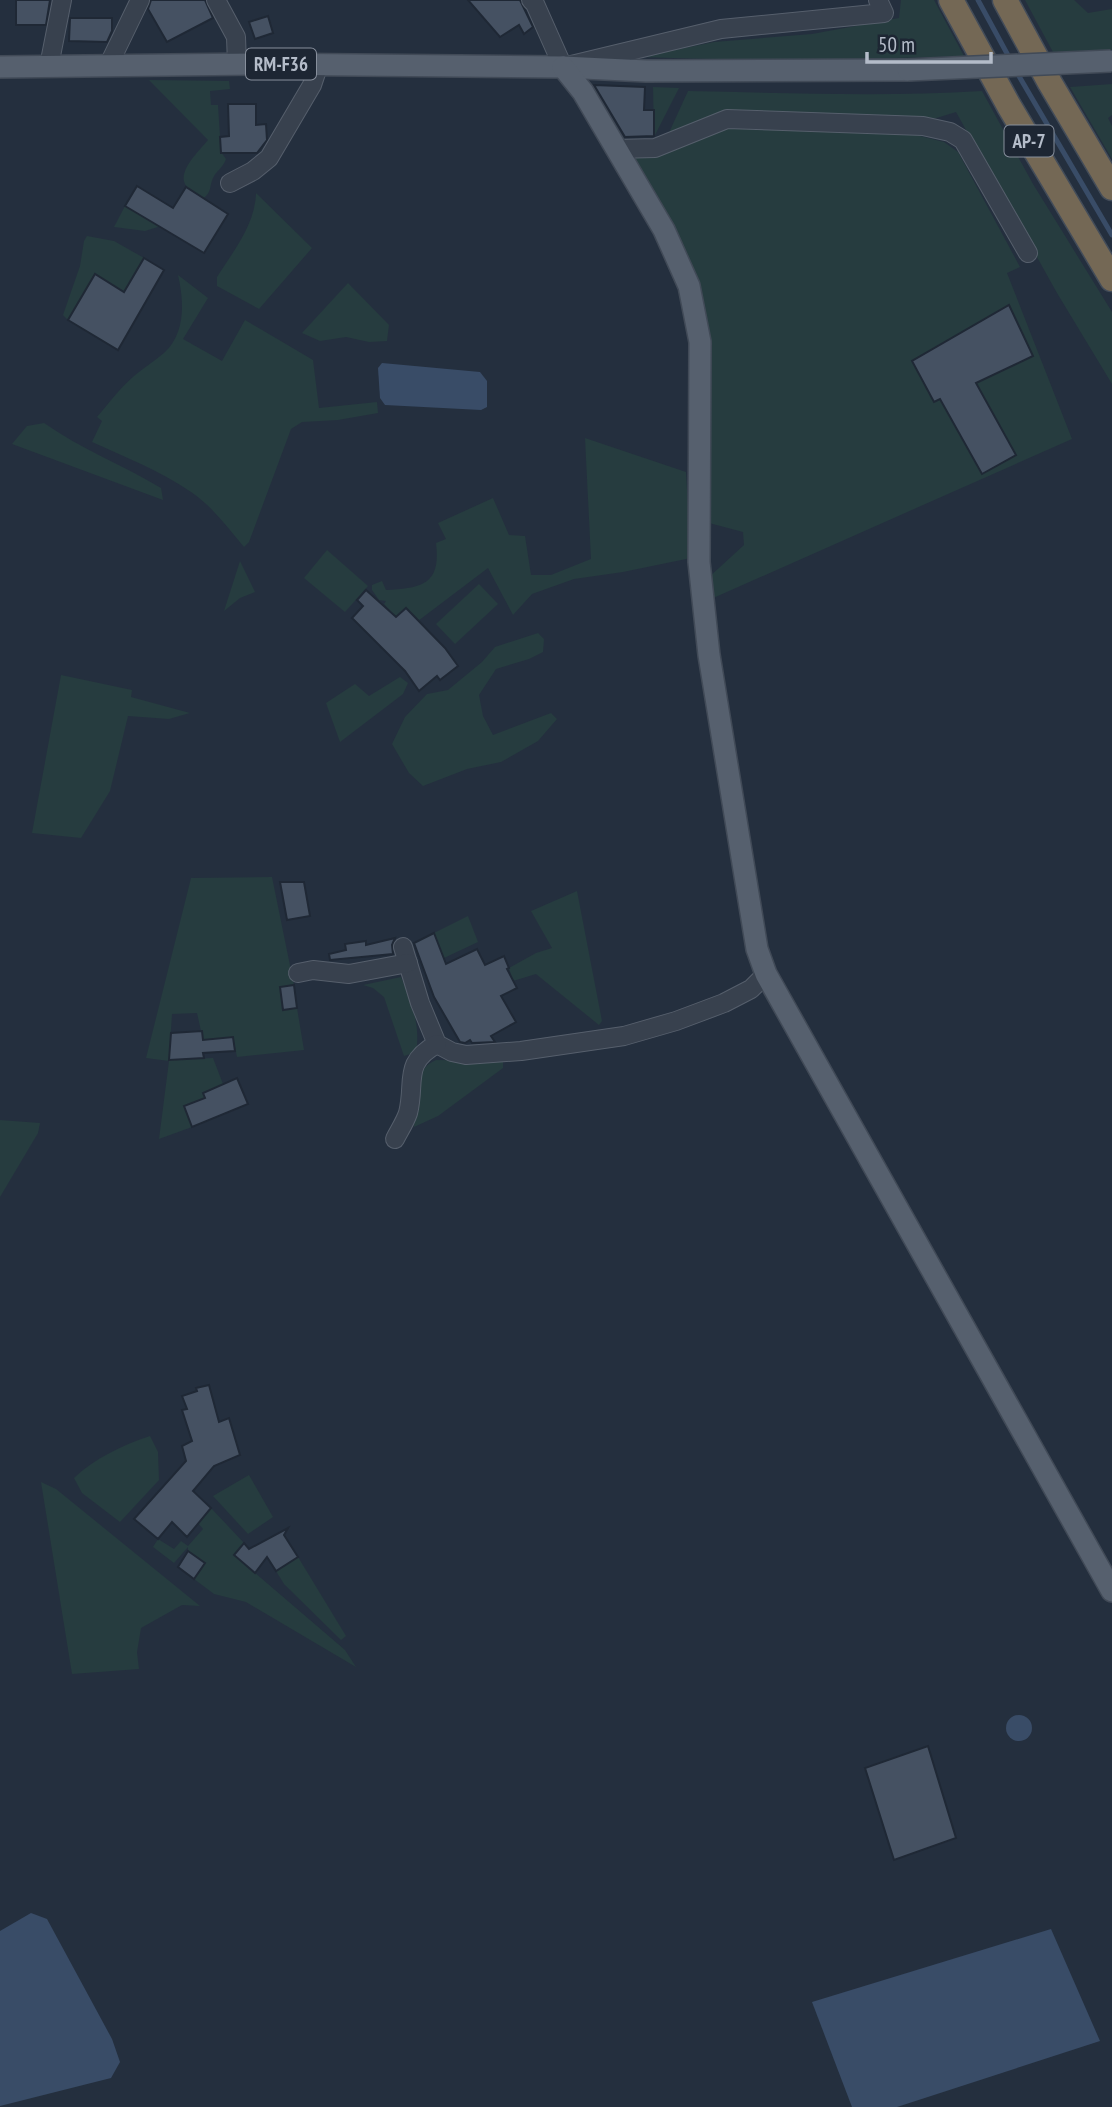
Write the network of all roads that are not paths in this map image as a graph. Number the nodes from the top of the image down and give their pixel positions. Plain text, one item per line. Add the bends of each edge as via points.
1 (62, 0) edge
2 (140, 0) edge
3 (216, 0) edge
4 (531, 0) edge
5 (878, 0) edge
6 (951, 0) edge
7 (1005, 0) edge
8 (1111, 61) edge
9 (109, 64) junction
10 (237, 64) junction
11 (319, 64) junction
12 (49, 66) junction
13 (0, 67) edge
14 (563, 67) junction
15 (616, 149) junction
16 (230, 183) dead end
17 (1112, 188) edge
18 (1028, 253) dead end
19 (1112, 279) edge
20 (298, 973) dead end
21 (765, 974) junction
22 (437, 1044) junction
23 (395, 1139) dead end
24 (1112, 1591) edge

1 - 12 street
2 - 9 street
3 - 10 street via 236,37
4 - 14 street
5 - 14 street via 884,13 721,29
6 - 19 highway, AP-7
7 - 17 highway, AP-7
8 - 14 main road, RM-F36, bridge via 908,70
9 - 10 main road, RM-F36
9 - 12 main road, RM-F36
10 - 11 main road, RM-F36
11 - 14 main road, RM-F36
11 - 16 street via 270,158
12 - 13 main road, RM-F36
14 - 15 main road
15 - 18 street via 655,148 727,119 923,126 950,132 963,140
15 - 21 main road via 664,230 690,286 700,342 699,562 707,642
20 - 22 street via 349,974 406,955
21 - 22 street via 751,989 724,1003 624,1036 466,1055
21 - 24 main road
22 - 23 street via 416,1060 407,1116

